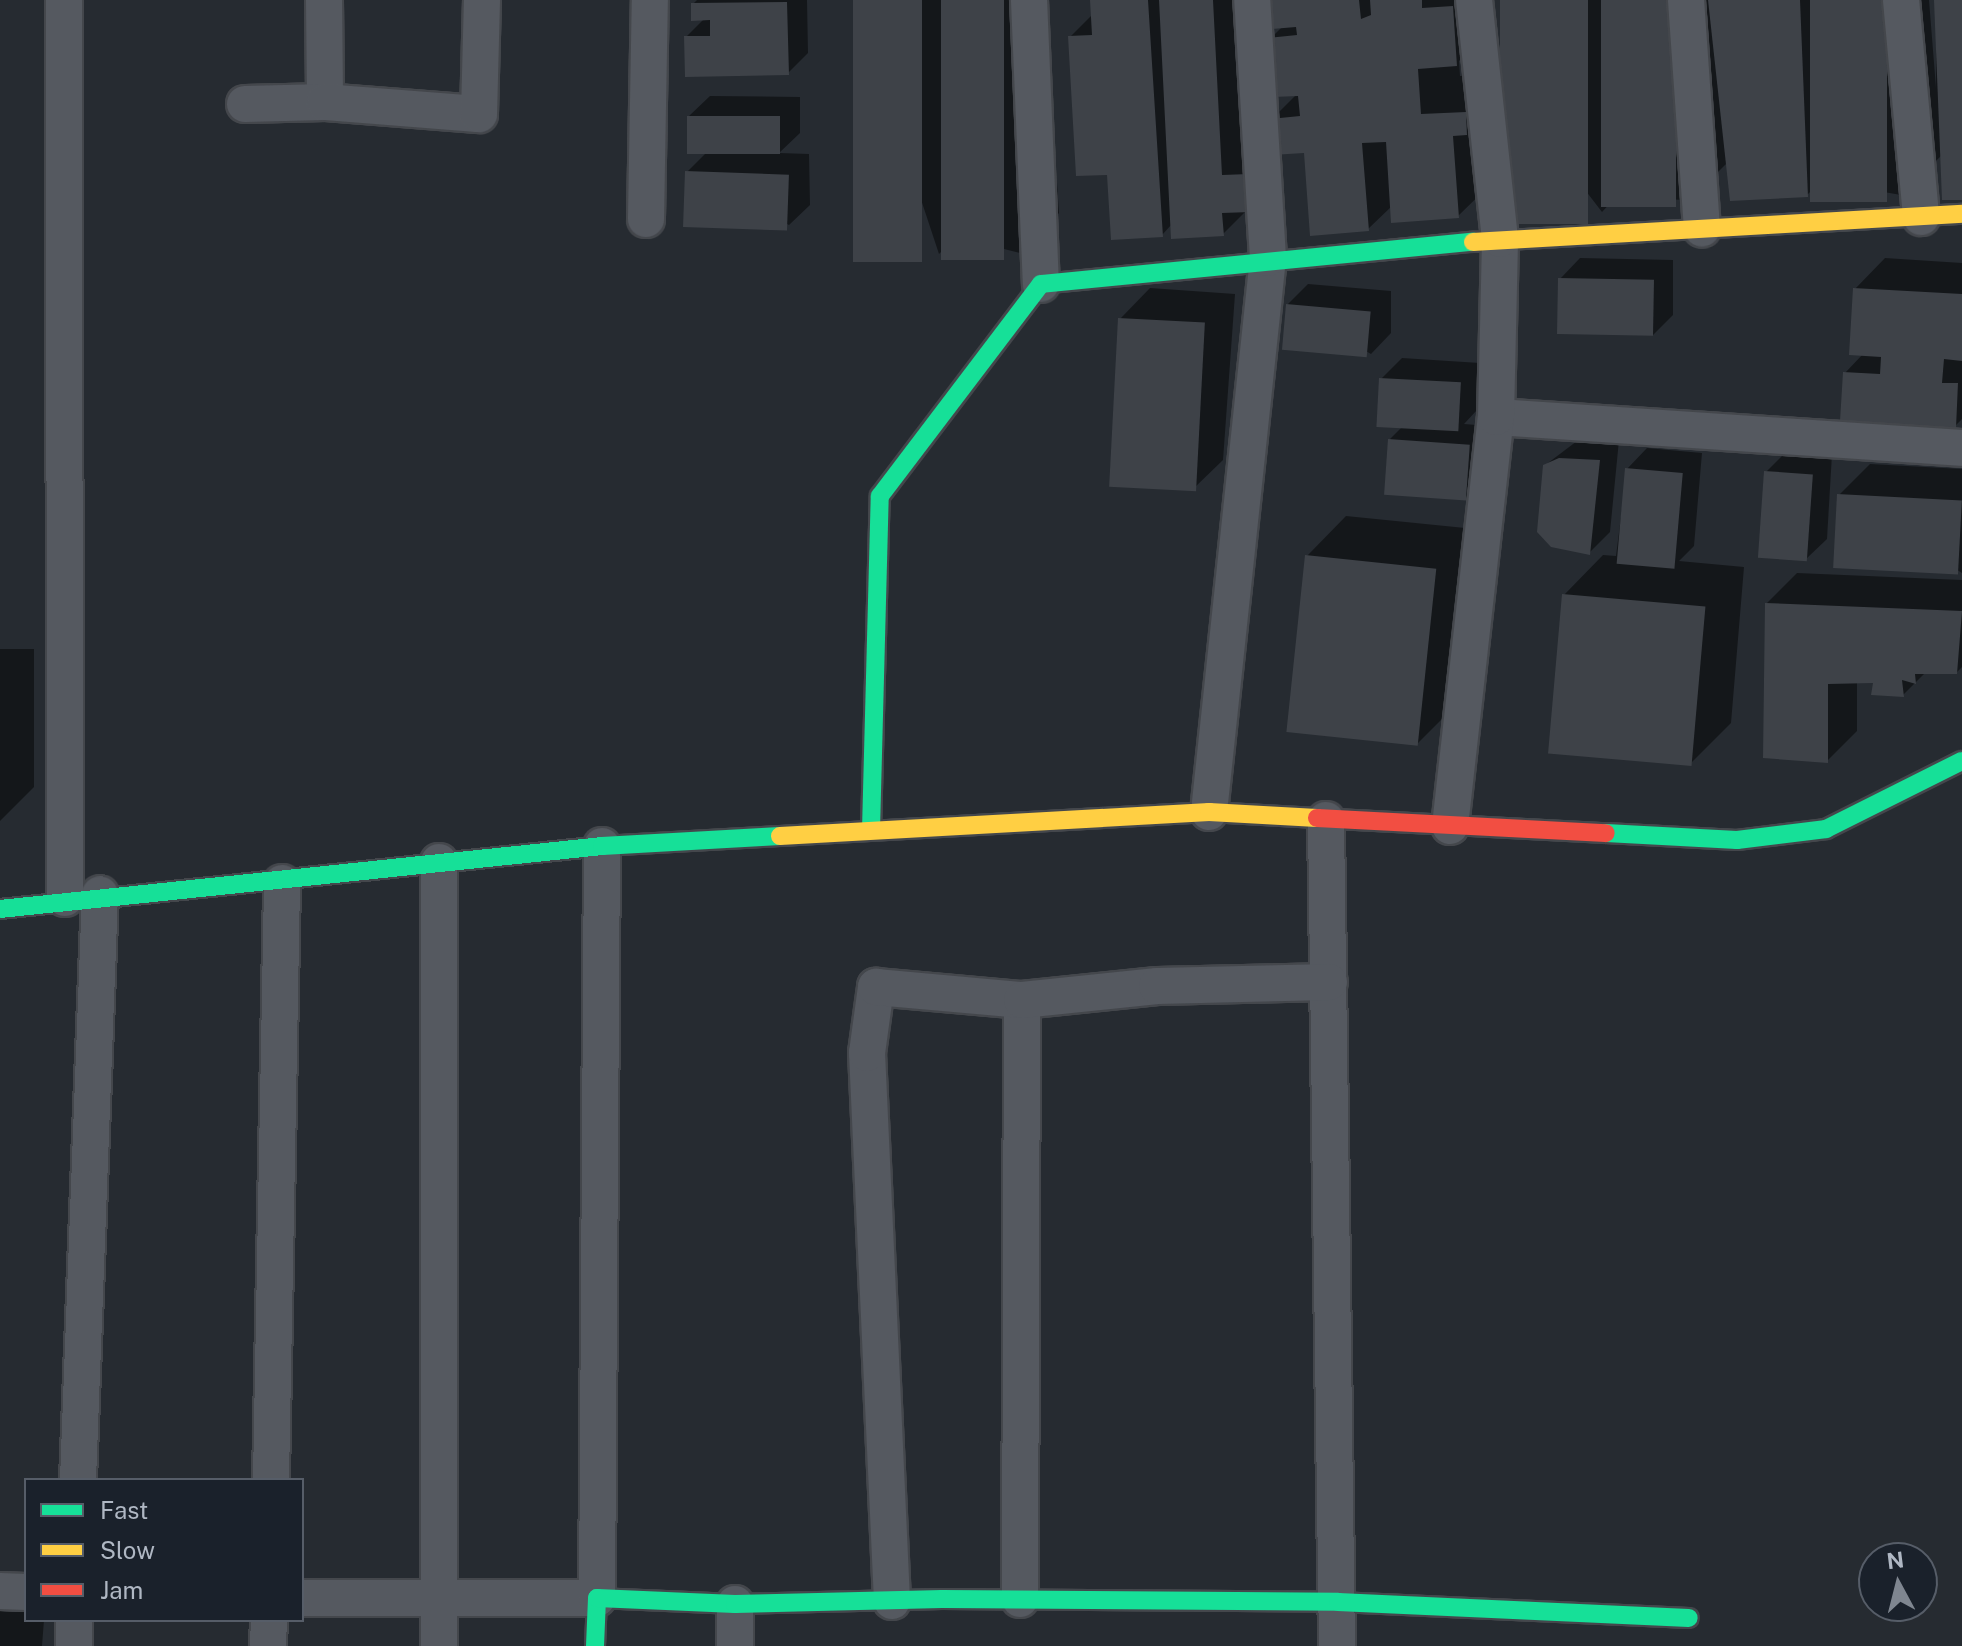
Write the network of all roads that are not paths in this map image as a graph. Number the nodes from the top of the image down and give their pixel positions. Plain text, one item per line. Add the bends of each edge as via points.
1 (64, 0) edge
2 (324, 0) edge
3 (482, 0) edge
4 (650, 0) edge
5 (1029, 0) edge
6 (1252, 0) edge
7 (1474, 0) edge
8 (1686, 0) edge
9 (1901, 0) edge
10 (325, 102) junction
11 (245, 104) dead end
12 (1962, 214) edge
13 (1921, 217) junction
14 (646, 219) dead end
15 (1702, 228) junction
16 (1500, 239) junction
17 (1268, 258) junction
18 (1041, 284) junction
19 (1496, 417) junction
20 (1962, 448) edge
21 (1962, 761) edge
22 (1209, 812) junction
23 (1326, 820) junction
24 (1450, 826) junction
25 (871, 830) junction
26 (602, 846) junction
27 (439, 862) junction
28 (282, 883) junction
29 (82, 896) junction
30 (0, 909) edge
31 (1329, 982) junction
32 (1022, 1000) junction
33 (78, 1478) edge
34 (271, 1478) edge
35 (0, 1591) edge
36 (24, 1592) edge
37 (304, 1598) edge
38 (597, 1598) junction
39 (441, 1599) junction
40 (1020, 1599) junction
41 (892, 1601) junction
42 (1338, 1602) junction
43 (735, 1604) junction
44 (1689, 1618) dead end
45 (74, 1622) edge
46 (269, 1622) edge
47 (74, 1646) edge
48 (268, 1646) edge
49 (439, 1646) edge
50 (595, 1646) edge
51 (735, 1646) edge
52 (1337, 1646) edge

1 - 29 street
2 - 10 street
3 - 10 street via 479,114
4 - 14 street
5 - 18 street
6 - 17 street
7 - 16 street
8 - 15 street
9 - 13 street
10 - 11 street
12 - 13 street
13 - 15 street
15 - 16 street
16 - 17 street
16 - 19 street
17 - 18 street
17 - 22 street
18 - 25 street via 880,496
19 - 20 street
19 - 24 street
21 - 24 street via 1826,829 1737,840
22 - 23 street
22 - 25 street
23 - 24 street
23 - 31 street
25 - 26 street
26 - 27 street
26 - 38 street
27 - 28 street
27 - 39 street
28 - 29 street
28 - 34 street
29 - 30 street
29 - 33 street
31 - 32 street via 1157,986
31 - 42 street
32 - 40 street
32 - 41 street via 876,987 867,1053
35 - 36 street
37 - 39 street
38 - 39 street
38 - 43 street
38 - 50 street
39 - 49 street
40 - 41 street
40 - 42 street
41 - 43 street
42 - 44 street
42 - 52 street
43 - 51 street
45 - 47 street
46 - 48 street

